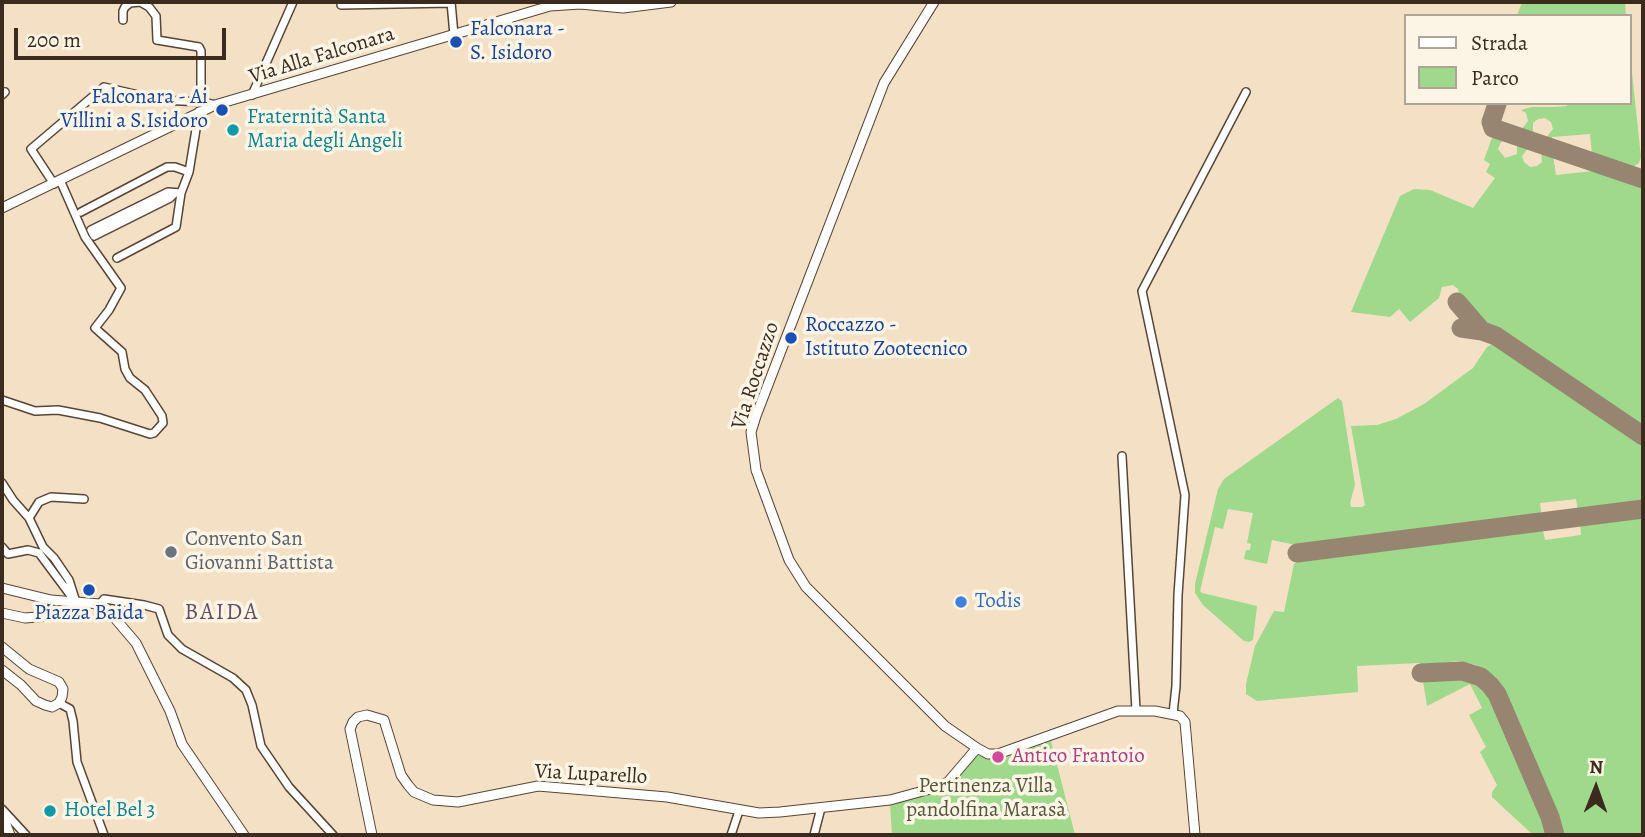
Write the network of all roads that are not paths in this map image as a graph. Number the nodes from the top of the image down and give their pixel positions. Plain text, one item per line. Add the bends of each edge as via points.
1 (293, 2) edge
2 (671, 2) edge
3 (934, 2) edge
4 (129, 3) edge
5 (451, 3) edge
6 (341, 5) dead end
7 (123, 20) dead end
8 (454, 35) junction
9 (1246, 92) dead end
10 (252, 96) junction
11 (200, 106) junction
12 (189, 172) junction
13 (57, 182) junction
14 (178, 193) junction
15 (2, 208) edge
16 (81, 212) dead end
17 (117, 258) dead end
18 (2, 400) edge
19 (1122, 456) dead end
20 (2, 483) edge
21 (84, 499) dead end
22 (29, 518) junction
23 (2, 547) edge
24 (2, 588) edge
25 (76, 602) junction
26 (100, 604) junction
27 (2, 613) edge
28 (2, 647) edge
29 (2, 670) edge
30 (59, 703) junction
31 (1136, 710) junction
32 (1173, 714) junction
33 (977, 748) junction
34 (821, 808) junction
35 (2, 811) edge
36 (740, 811) junction
37 (10, 835) edge
38 (26, 835) edge
39 (103, 835) edge
40 (244, 835) edge
41 (333, 835) edge
42 (372, 835) edge
43 (731, 835) edge
44 (814, 835) edge
45 (1195, 835) edge

1 - 10 street
2 - 8 street, Via Alla Falconara via 623,8 550,6
3 - 33 street, Via Roccazzo via 884,83 751,432 756,470 796,574 945,726
4 - 7 street
4 - 11 street via 140,2 153,11 157,40 199,47
5 - 6 street
5 - 8 street
8 - 10 street, Via Alla Falconara
9 - 32 street via 1142,291 1185,495
10 - 11 street, Via Alla Falconara
11 - 12 street
11 - 13 street, Via Alla Falconara
11 - 13 street via 104,87 31,149
12 - 14 street
12 - 16 street via 167,167
13 - 15 street, Via Alla Falconara
13 - 18 street via 85,237 121,288 95,328 122,352 130,378 145,390 163,423 150,434 100,418 36,411
14 - 14 street via 168,192 91,230 94,236
14 - 17 street via 176,227
19 - 31 street
20 - 22 street
21 - 22 street via 51,497 39,502
22 - 25 street via 43,547 69,580
23 - 25 street via 8,554 39,553
24 - 25 street
25 - 26 street
25 - 27 street via 71,611 61,615 25,618
26 - 40 street via 136,643 181,744
26 - 41 street via 104,599 159,609 168,635 182,649 246,690 261,746
28 - 30 street via 40,676 59,682 63,689
29 - 30 street via 36,701 52,706
30 - 39 street via 69,709 73,721 77,762
31 - 32 street
31 - 33 street via 1118,711 998,754
32 - 45 street via 1185,722
33 - 34 street, Via Luparello via 941,785 890,800
34 - 36 street, Via Luparello
34 - 44 street
35 - 37 street
35 - 38 street
36 - 42 street, Via Luparello via 667,797 538,786 458,802 433,800 408,785 384,720 367,715 358,717 350,729
36 - 43 street

